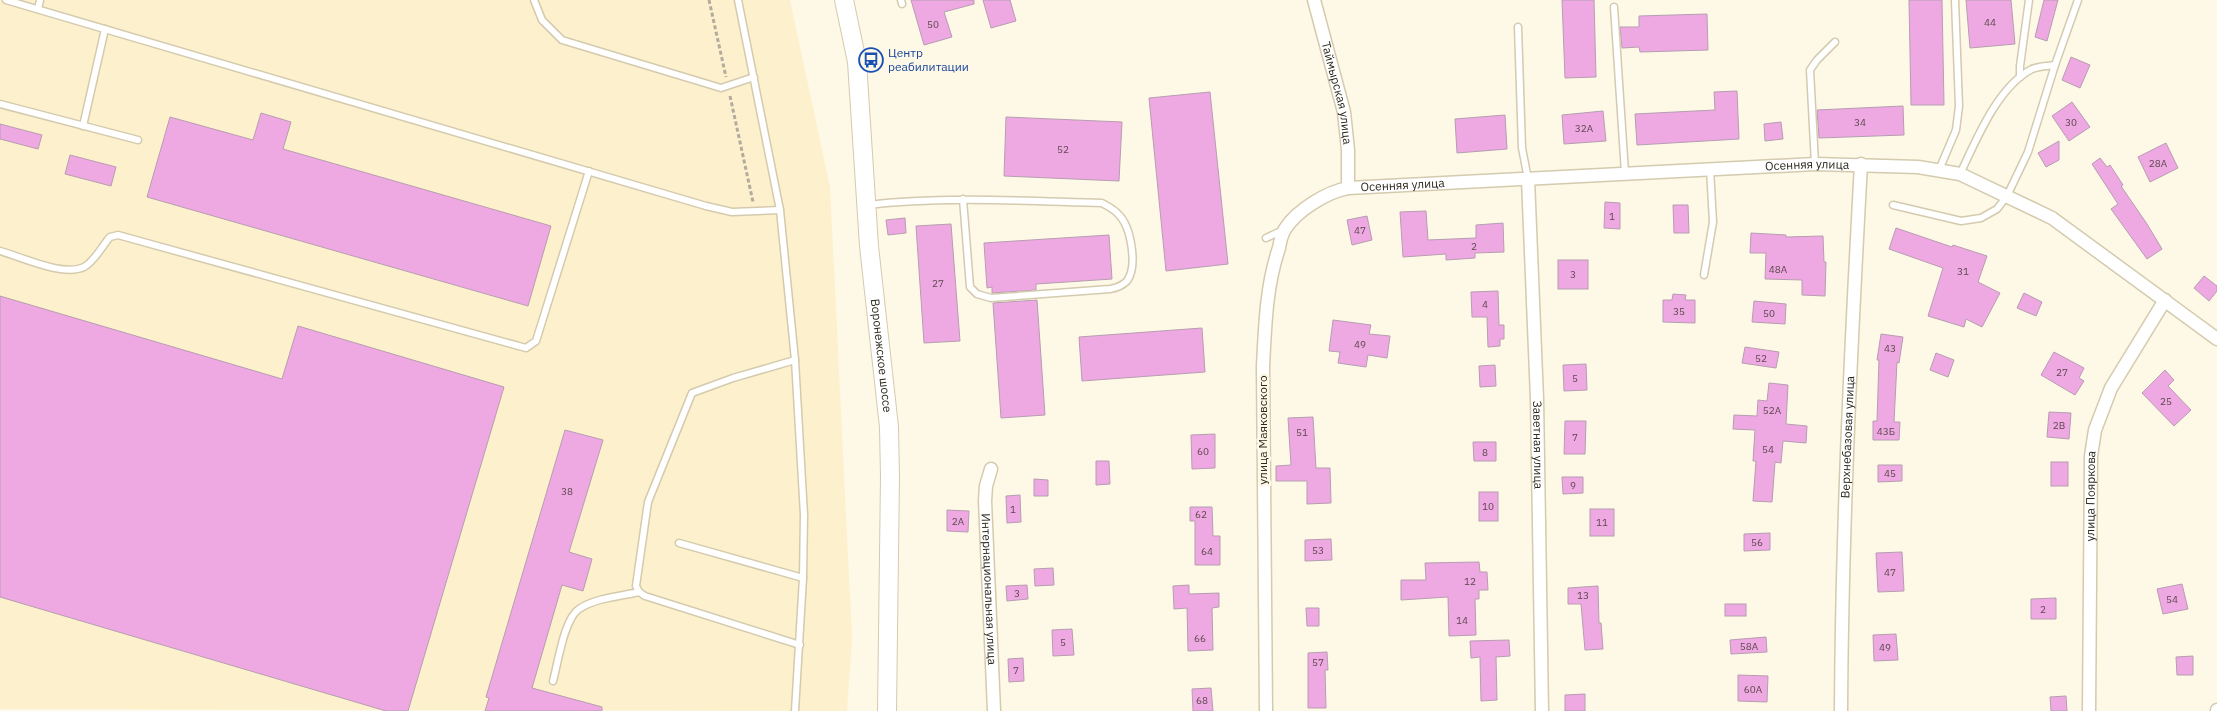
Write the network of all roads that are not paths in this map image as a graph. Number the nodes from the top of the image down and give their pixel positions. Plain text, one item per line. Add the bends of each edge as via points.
1 (6, 0) edge
2 (40, 0) edge
3 (534, 0) edge
4 (738, 0) edge
5 (844, 0) edge
6 (1314, 0) edge
7 (1954, 0) edge
8 (2029, 0) edge
9 (2078, 0) edge
10 (1614, 7) dead end
11 (38, 9) junction
12 (1518, 27) dead end
13 (106, 29) junction
14 (1835, 42) dead end
15 (2055, 65) junction
16 (754, 77) junction
17 (2020, 77) junction
18 (0, 104) edge
19 (83, 126) junction
20 (138, 140) dead end
21 (1814, 164) junction
22 (1861, 164) junction
23 (1710, 169) junction
24 (1939, 170) junction
25 (590, 171) junction
26 (1624, 173) junction
27 (1960, 174) junction
28 (1528, 179) junction
29 (1348, 188) junction
30 (2007, 196) junction
31 (963, 199) junction
32 (866, 205) junction
33 (1892, 205) dead end
34 (780, 210) junction
35 (1285, 229) junction
36 (1266, 238) dead end
37 (0, 251) edge
38 (1704, 275) dead end
39 (2165, 300) junction
40 (2217, 339) edge
41 (796, 360) junction
42 (991, 470) dead end
43 (679, 543) dead end
44 (803, 578) junction
45 (639, 592) junction
46 (800, 645) junction
47 (553, 681) dead end
48 (796, 711) edge
49 (886, 711) edge
50 (994, 711) edge
51 (1266, 711) edge
52 (1542, 711) edge
53 (1841, 711) edge
54 (2089, 711) edge

1 - 11 lane
2 - 11 lane
3 - 16 lane via 542,20 562,40 721,88
4 - 16 lane
5 - 32 main road, Воронежское шоссе via 857,62
6 - 29 street, Таймырская улица via 1344,112
7 - 24 lane via 1959,106 1956,130
8 - 17 lane
9 - 15 lane
10 - 26 lane
11 - 13 lane
12 - 28 lane via 1522,148
13 - 19 lane
13 - 25 lane
14 - 21 lane via 1810,70
15 - 17 lane via 2034,68
15 - 30 lane via 2028,152
16 - 34 lane
17 - 27 lane via 1990,114
18 - 19 lane
19 - 20 lane
21 - 22 street, Осенняя улица
21 - 23 street, Осенняя улица
22 - 24 street, Осенняя улица
22 - 53 street, Верхнебазовая улица via 1849,380
23 - 26 street, Осенняя улица
23 - 38 lane via 1713,222
24 - 27 street, Осенняя улица
25 - 34 lane via 732,212
25 - 37 lane via 536,341 526,348 118,235 110,237 85,266 73,270 57,269
26 - 28 street, Осенняя улица
27 - 30 street, Осенняя улица
28 - 29 street, Осенняя улица
28 - 52 street, Заветная улица via 1537,399
29 - 35 street, улица Маяковского via 1326,194 1303,210
30 - 33 lane via 1997,209 1970,221
30 - 39 street, Осенняя улица via 2052,218
31 - 31 lane via 1102,203 1118,214 1130,238 1132,264 1127,280 1110,289 991,298 977,294 970,287
31 - 32 lane
32 - 49 main road, Воронежское шоссе via 889,427
34 - 41 lane
35 - 36 lane
35 - 51 street, улица Маяковского via 1273,265 1265,316 1263,366
39 - 40 street, Осенняя улица
39 - 54 street, улица Пояркова via 2111,388 2095,430 2091,456
41 - 44 lane via 803,484
41 - 45 lane via 692,393 648,502 636,586
42 - 50 street, Интернациональная улица via 985,501
43 - 44 lane
44 - 46 lane
45 - 46 lane
45 - 47 lane via 578,609 569,621
46 - 48 lane

